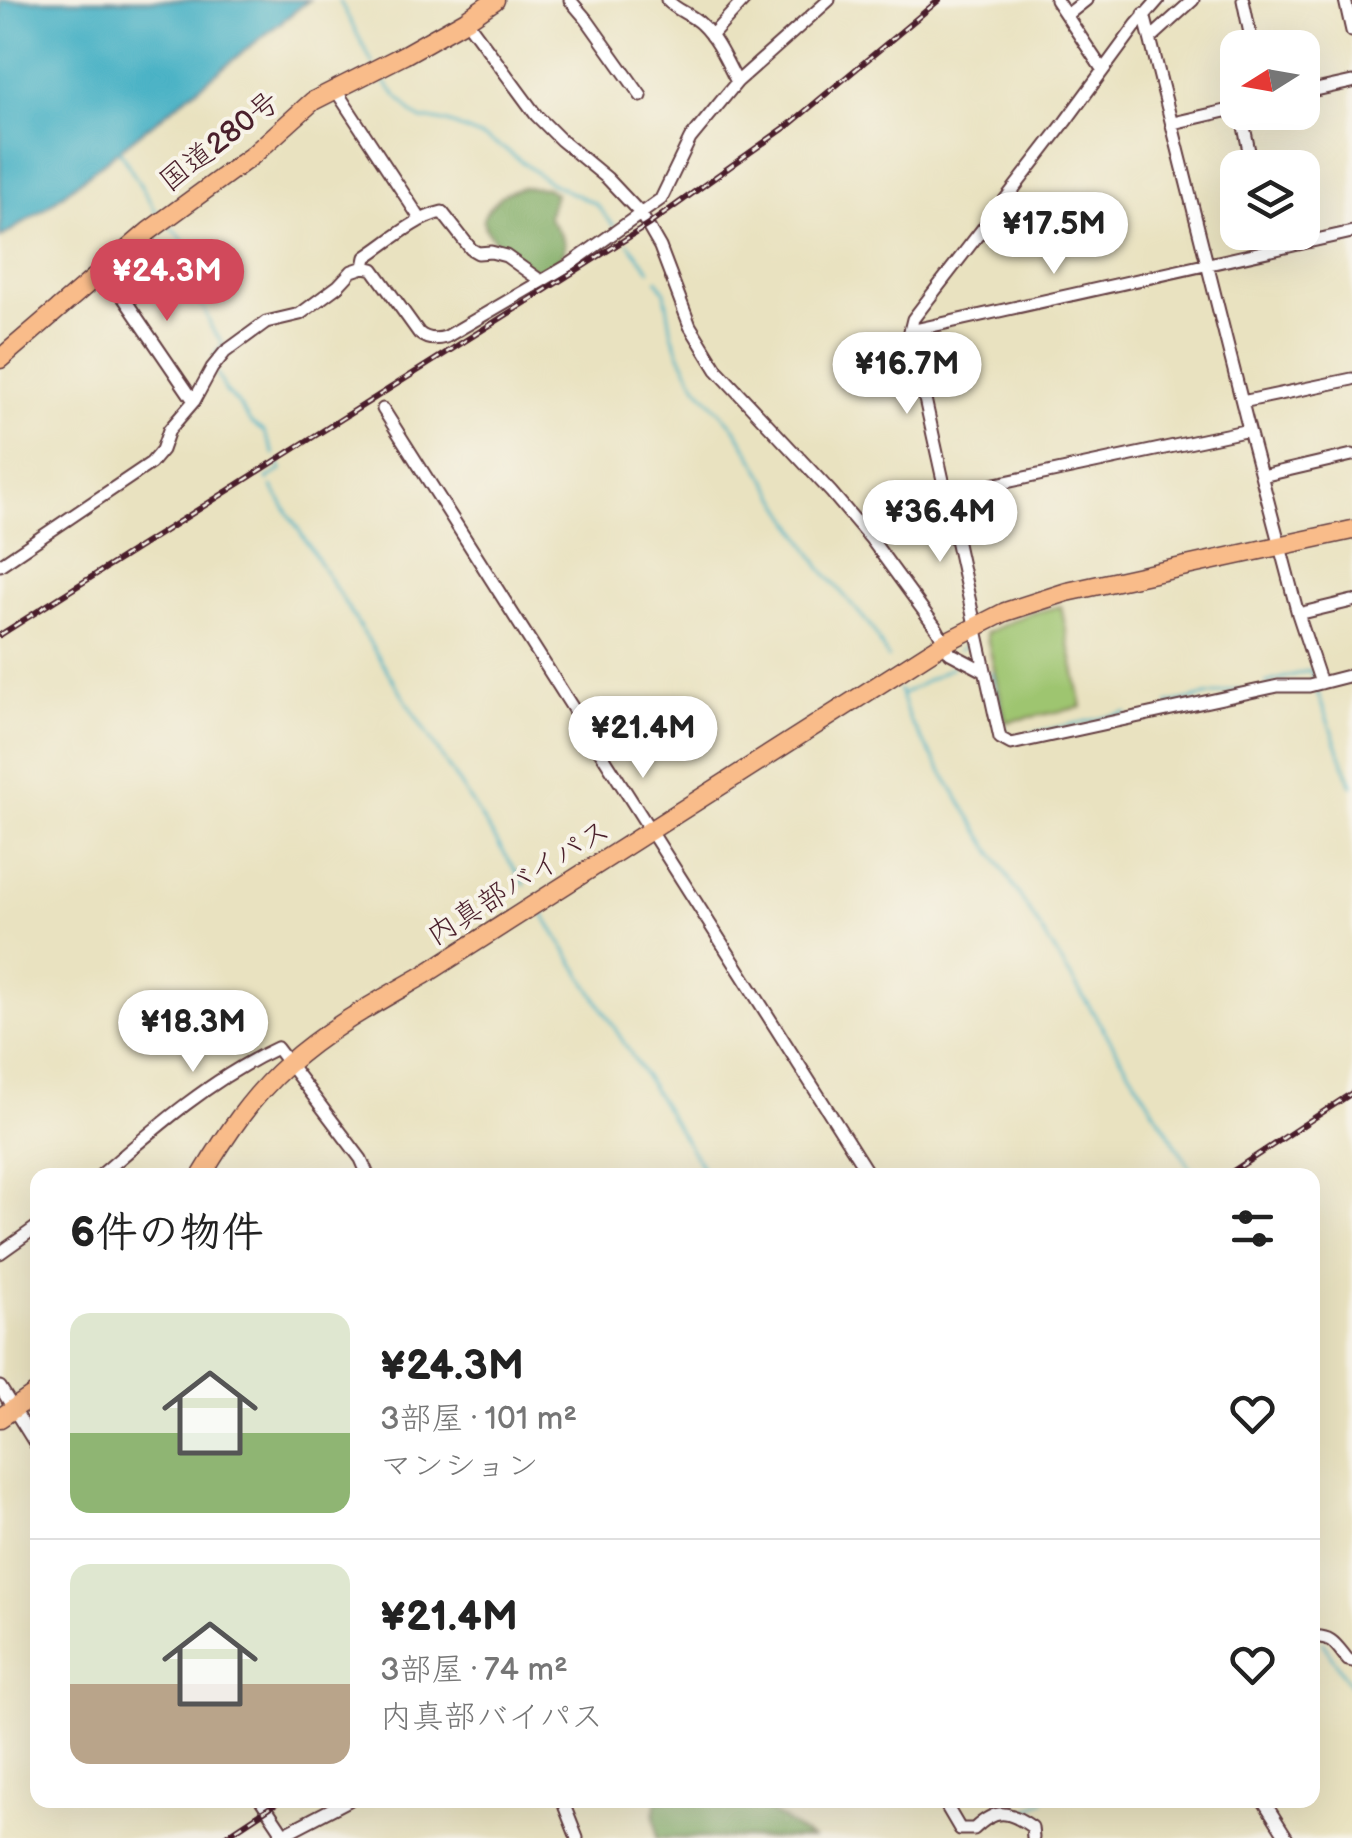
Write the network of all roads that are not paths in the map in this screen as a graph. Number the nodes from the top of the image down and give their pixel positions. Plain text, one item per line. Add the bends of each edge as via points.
1 (494, 0) edge
2 (570, 0) edge
3 (668, 0) edge
4 (744, 0) edge
5 (829, 0) edge
6 (1056, 0) edge
7 (1086, 0) edge
8 (1158, 0) edge
9 (1193, 0) edge
10 (1243, 0) edge
11 (1345, 0) edge
12 (1144, 14) junction
13 (1066, 15) junction
14 (466, 20) junction
15 (1249, 30) edge
16 (1352, 30) edge
17 (711, 36) junction
18 (1151, 38) junction
19 (1102, 69) junction
20 (737, 82) junction
21 (1352, 82) edge
22 (335, 88) junction
23 (1320, 90) edge
24 (641, 96) dead end
25 (1220, 114) edge
26 (1172, 123) junction
27 (640, 214) junction
28 (421, 220) junction
29 (1352, 232) edge
30 (1208, 264) junction
31 (364, 267) junction
32 (107, 268) junction
33 (541, 281) junction
34 (910, 331) junction
35 (0, 359) edge
36 (1352, 379) edge
37 (194, 401) junction
38 (1242, 402) junction
39 (383, 409) dead end
40 (1249, 430) junction
41 (1352, 455) edge
42 (1262, 476) junction
43 (946, 495) junction
44 (1352, 530) edge
45 (1280, 546) junction
46 (0, 565) edge
47 (1352, 601) edge
48 (1298, 614) junction
49 (974, 626) junction
50 (944, 643) junction
51 (984, 671) junction
52 (1352, 676) edge
53 (1321, 683) junction
54 (650, 831) junction
55 (289, 1063) junction
56 (109, 1168) edge
57 (207, 1168) edge
58 (365, 1168) edge
59 (864, 1168) edge
60 (30, 1232) edge
61 (0, 1253) edge
62 (0, 1388) edge
63 (30, 1398) edge
64 (7, 1414) edge
65 (30, 1439) edge
66 (1320, 1637) edge
67 (1352, 1661) edge
68 (266, 1808) edge
69 (334, 1808) edge
70 (565, 1808) edge
71 (948, 1808) edge
72 (1268, 1808) edge
73 (280, 1837) edge
74 (577, 1838) edge
75 (1032, 1838) edge
76 (1287, 1838) edge

1 - 14 highway, 国道280号
2 - 24 street
3 - 17 street
4 - 17 street
5 - 20 street
6 - 13 street
7 - 13 street
8 - 12 street
9 - 18 street
10 - 15 street
11 - 16 street
12 - 18 street
12 - 19 street
13 - 19 street
14 - 22 highway, 国道280号
14 - 27 street via 536,114
17 - 20 street
18 - 26 street
19 - 34 street
20 - 27 street via 690,139 661,199
21 - 23 street
22 - 28 street
22 - 32 highway, 国道280号
25 - 26 street
26 - 30 street
27 - 33 street
27 - 50 street via 703,349 870,539
28 - 31 street via 366,257
28 - 33 street via 442,212 471,249 506,256
29 - 30 street
30 - 34 street
30 - 38 street
31 - 33 street via 379,275 418,333 438,340
31 - 37 street via 300,314 266,322 225,352
32 - 35 highway, 国道280号
32 - 37 street
34 - 43 street
36 - 38 street
37 - 46 street via 150,463
38 - 40 street
39 - 54 street
40 - 42 street
40 - 43 street
41 - 42 street
42 - 45 street
43 - 49 street
44 - 45 highway, 内真部バイパス
45 - 48 street
45 - 49 highway, 内真部バイパス via 1068,592
47 - 48 street
48 - 53 street
49 - 50 highway, 内真部バイパス
49 - 51 street
50 - 51 street
50 - 54 highway, 内真部バイパス
51 - 53 street via 1000,738 1011,744 1278,686
52 - 53 street
54 - 55 highway, 内真部バイパス
54 - 59 street
55 - 56 street via 277,1048 251,1060
55 - 57 highway, 内真部バイパス via 239,1118
55 - 58 street
60 - 61 street
62 - 64 street
63 - 64 highway
64 - 65 street
66 - 67 street
68 - 73 street
69 - 73 street
70 - 74 street
71 - 75 street via 960,1829 1005,1812 1032,1827
72 - 76 street

